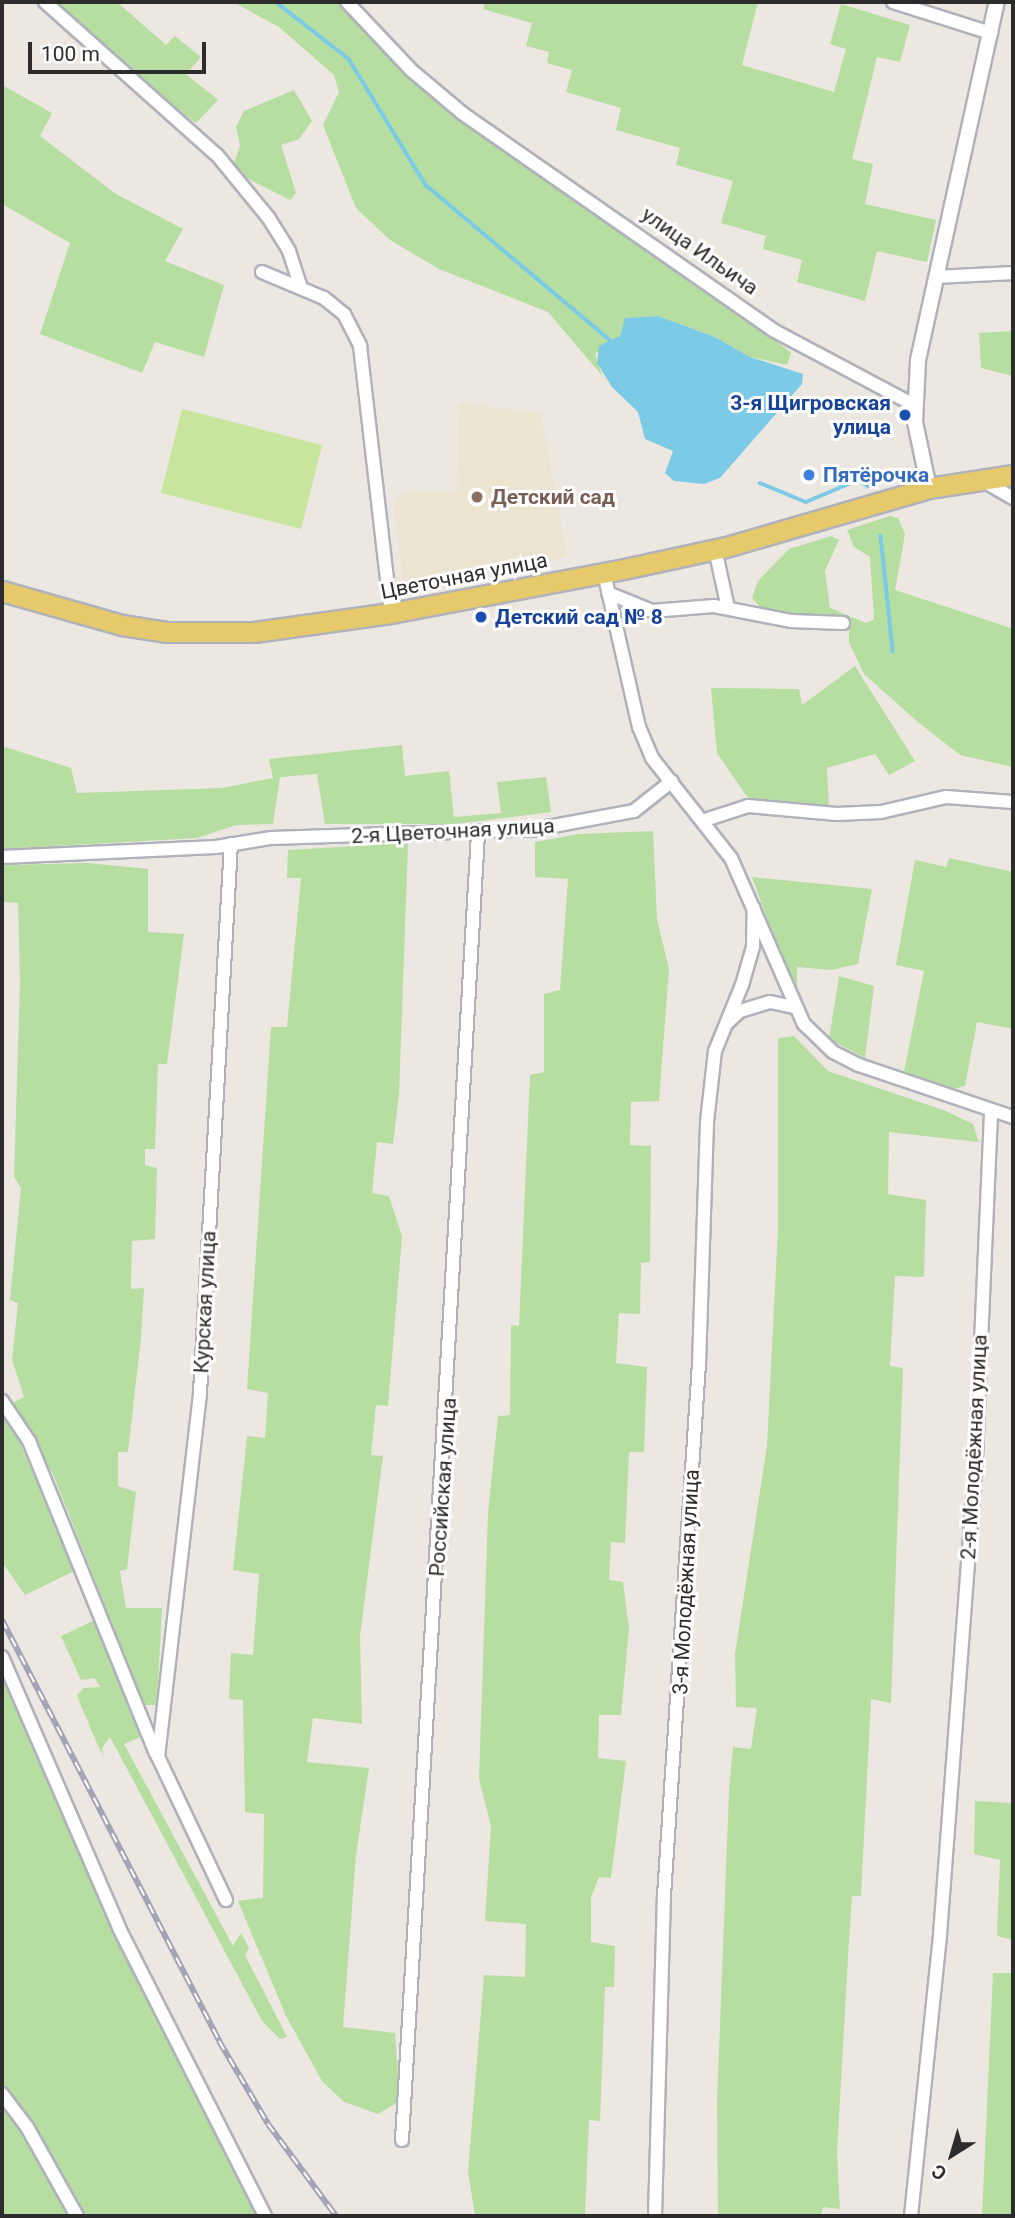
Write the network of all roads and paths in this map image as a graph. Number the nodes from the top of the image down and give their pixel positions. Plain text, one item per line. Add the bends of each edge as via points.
1 (45, 2) edge
2 (346, 2) edge
3 (893, 2) edge
4 (997, 2) edge
5 (991, 33) junction
6 (262, 272) dead end
7 (1013, 273) edge
8 (936, 277) junction
9 (301, 288) junction
10 (914, 405) junction
11 (1013, 475) edge
12 (979, 479) junction
13 (929, 488) junction
14 (1013, 498) edge
15 (715, 550) junction
16 (606, 583) junction
17 (2, 591) edge
18 (727, 608) junction
19 (391, 613) junction
20 (843, 623) dead end
21 (672, 782) junction
22 (1011, 801) edge
23 (705, 820) junction
24 (478, 834) junction
25 (231, 844) junction
26 (2, 857) edge
27 (754, 908) junction
28 (794, 1007) junction
29 (723, 1027) junction
30 (991, 1112) junction
31 (1013, 1117) edge
32 (2, 1401) edge
33 (2, 1657) edge
34 (158, 1757) junction
35 (226, 1900) dead end
36 (2, 2094) edge
37 (402, 2140) dead end
38 (76, 2216) edge
39 (265, 2216) edge
40 (655, 2216) edge
41 (911, 2216) edge

1 - 9 street via 217,155 268,217 289,251
2 - 10 street, улица Ильича via 411,70 462,113 773,330
3 - 5 street
4 - 5 street
5 - 8 street
6 - 9 street
7 - 8 street
8 - 10 street
9 - 19 street via 344,314 360,346
10 - 13 street
11 - 12 main road
12 - 13 main road
12 - 14 street
13 - 15 main road, Цветочная улица
15 - 16 main road, Цветочная улица
15 - 18 street
16 - 18 street via 652,611
16 - 19 main road, Цветочная улица
16 - 21 street via 639,727 652,758
17 - 19 main road, Цветочная улица via 122,625 167,632 254,632
18 - 20 street via 791,621
21 - 23 street
21 - 24 street, 2-я Цветочная улица via 634,811 598,822
22 - 23 street via 946,797 881,812 837,814 748,806
23 - 27 street via 731,858
24 - 25 street, 2-я Цветочная улица via 271,838
24 - 37 street, Российская улица
25 - 26 street, 2-я Цветочная улица
25 - 34 street, Курская улица via 200,1394
27 - 28 street
27 - 29 street, 3-я Молодёжная улица via 749,960
28 - 29 street via 770,1002 740,1011
28 - 30 street via 818,1040 841,1056
29 - 40 street, 3-я Молодёжная улица via 708,1122 699,1364 663,1896
30 - 31 street
30 - 41 street, 2-я Молодёжная улица via 976,1457 940,1935
32 - 34 street via 29,1441
33 - 39 street via 119,1928
34 - 35 street
36 - 38 street via 27,2127

